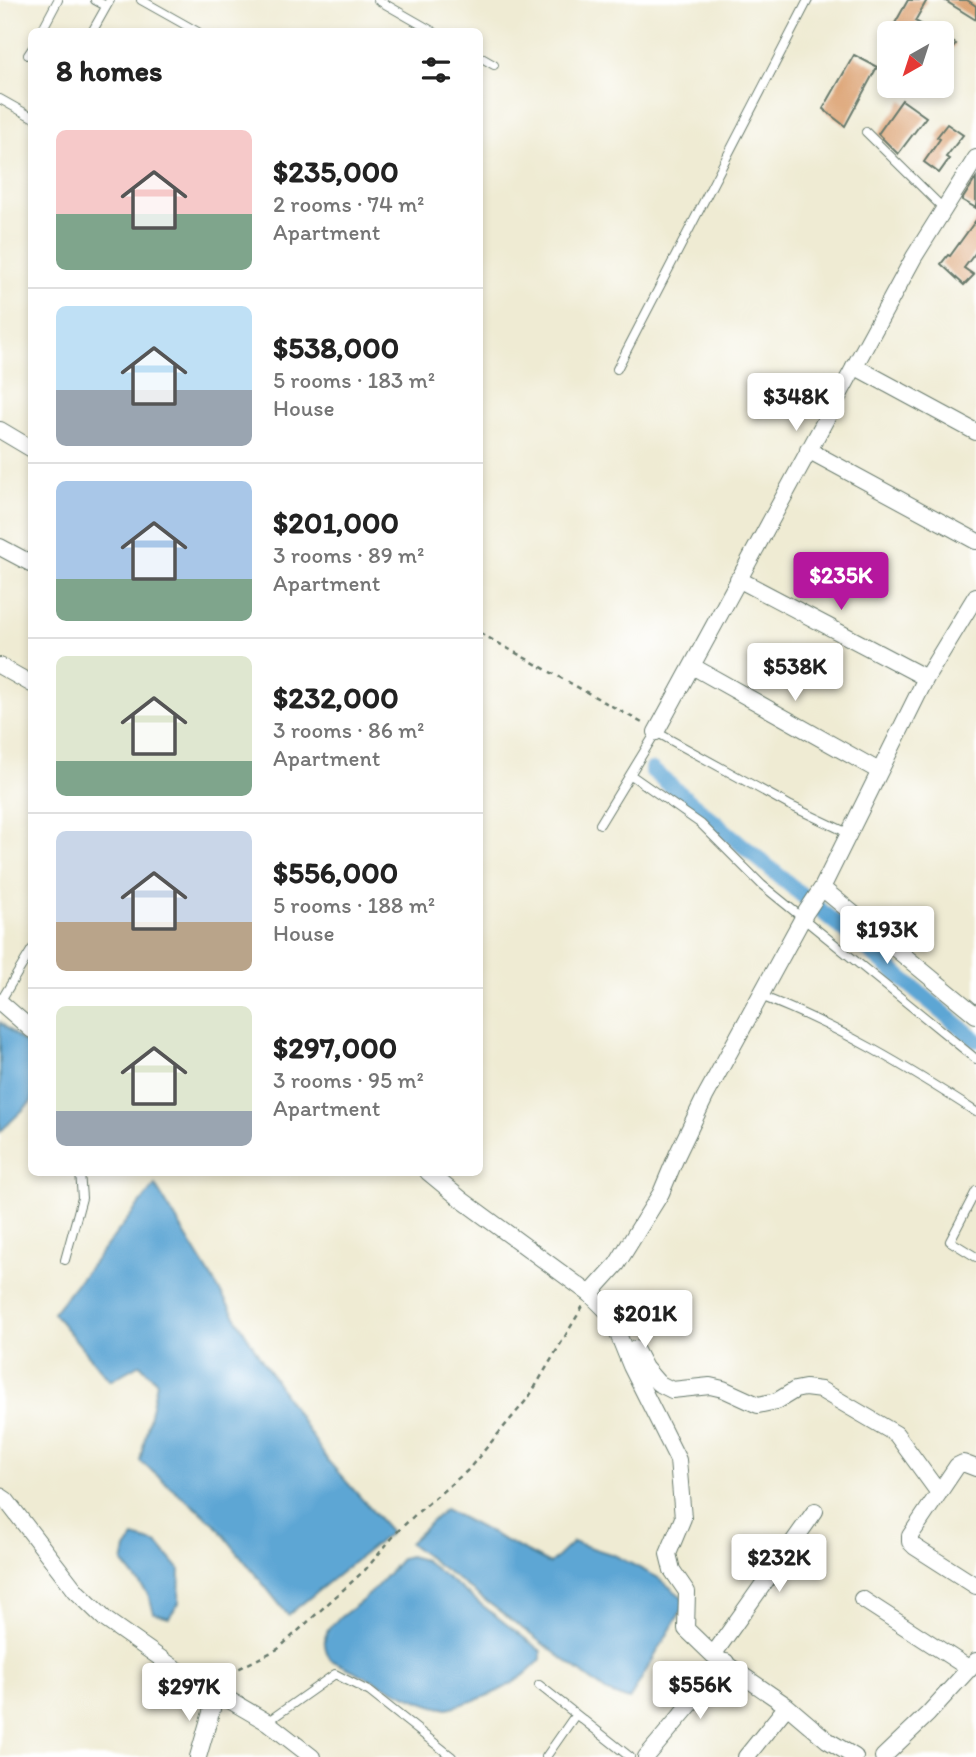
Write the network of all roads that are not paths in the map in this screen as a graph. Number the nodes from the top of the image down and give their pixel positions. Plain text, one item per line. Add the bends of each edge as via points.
1 (58, 0) edge
2 (95, 0) edge
3 (141, 0) edge
4 (378, 0) edge
5 (808, 0) edge
6 (108, 3) edge
7 (43, 28) edge
8 (94, 28) edge
9 (191, 28) edge
10 (428, 28) edge
11 (483, 59) edge
12 (494, 65) dead end
13 (0, 99) edge
14 (28, 115) edge
15 (866, 132) dead end
16 (976, 158) edge
17 (944, 209) junction
18 (854, 366) junction
19 (617, 369) dead end
20 (0, 430) edge
21 (976, 432) edge
22 (28, 447) edge
23 (808, 450) junction
24 (976, 541) edge
25 (0, 547) edge
26 (28, 562) edge
27 (738, 579) junction
28 (976, 596) edge
29 (0, 666) edge
30 (692, 666) junction
31 (926, 678) junction
32 (28, 682) edge
33 (656, 732) junction
34 (879, 771) junction
35 (631, 775) junction
36 (600, 824) dead end
37 (848, 832) junction
38 (822, 888) junction
39 (807, 912) junction
40 (28, 956) edge
41 (761, 996) junction
42 (0, 1002) edge
43 (976, 1015) edge
44 (28, 1026) edge
45 (976, 1059) edge
46 (976, 1112) edge
47 (80, 1176) edge
48 (433, 1176) edge
49 (976, 1191) edge
50 (976, 1257) edge
51 (65, 1261) dead end
52 (590, 1294) junction
53 (610, 1314) junction
54 (976, 1468) edge
55 (939, 1493) junction
56 (0, 1496) edge
57 (815, 1511) dead end
58 (976, 1586) edge
59 (862, 1599) dead end
60 (720, 1659) junction
61 (973, 1665) edge
62 (539, 1685) dead end
63 (213, 1692) junction
64 (787, 1706) junction
65 (576, 1714) junction
66 (267, 1722) junction
67 (198, 1757) edge
68 (312, 1757) edge
69 (452, 1757) edge
70 (546, 1757) edge
71 (630, 1757) edge
72 (646, 1757) edge
73 (746, 1757) edge
74 (855, 1757) edge
75 (883, 1757) edge

1 - 7 lane
2 - 6 lane
3 - 9 lane
4 - 10 lane
5 - 19 lane
6 - 8 lane
11 - 12 lane
13 - 14 lane
15 - 17 lane
16 - 17 street
17 - 18 street
18 - 21 street
18 - 23 street
20 - 22 street
23 - 24 street
23 - 27 street
25 - 26 street
27 - 30 street
27 - 31 street
28 - 31 street
29 - 32 street
30 - 33 street
30 - 34 street
31 - 34 street
33 - 35 lane
33 - 37 lane
34 - 37 street
35 - 36 lane
35 - 39 lane via 701,824 761,885
37 - 38 street
38 - 39 street
38 - 43 street
39 - 41 street
39 - 45 lane
40 - 42 lane
41 - 46 lane via 866,1044
41 - 52 street via 705,1097 662,1193 617,1264
42 - 44 street
47 - 51 lane via 82,1198
48 - 52 street
49 - 50 lane via 950,1241
52 - 53 street
53 - 55 street via 626,1327 639,1359 666,1389 710,1386 758,1405 795,1390 821,1390 896,1434
53 - 60 street via 678,1460 683,1518 668,1554 672,1570 687,1592 686,1629
54 - 55 street via 963,1463 957,1466
55 - 58 street via 910,1542
56 - 63 street via 76,1591 106,1620
57 - 60 street
59 - 61 street
60 - 64 street
60 - 72 street
61 - 75 street
62 - 65 lane
63 - 66 street
63 - 67 street
64 - 73 street
64 - 74 street
65 - 70 lane
65 - 71 lane
66 - 68 street
66 - 69 lane via 335,1674 370,1692

